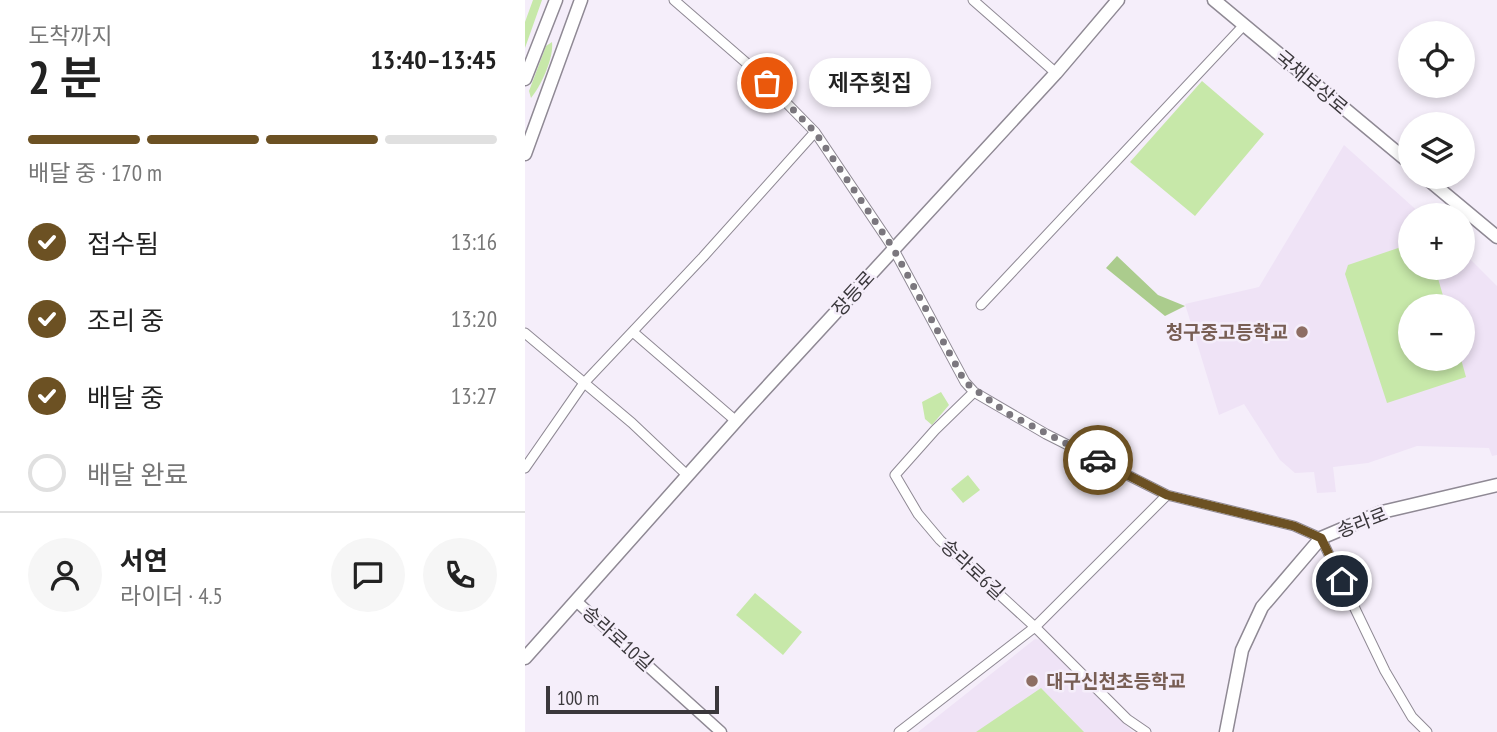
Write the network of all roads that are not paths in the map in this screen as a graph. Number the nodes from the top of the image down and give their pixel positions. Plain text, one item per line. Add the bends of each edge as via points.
1 (555, 0) edge
2 (581, 0) edge
3 (674, 0) edge
4 (973, 0) edge
5 (1118, 0) edge
6 (1214, 0) edge
7 (1244, 25) junction
8 (1056, 73) junction
9 (525, 79) edge
10 (815, 132) junction
11 (1398, 153) edge
12 (525, 154) edge
13 (1439, 189) edge
14 (1497, 237) edge
15 (893, 248) junction
16 (981, 306) dead end
17 (633, 332) junction
18 (525, 333) edge
19 (584, 383) junction
20 (974, 392) junction
21 (736, 421) junction
22 (525, 468) edge
23 (688, 476) junction
24 (1497, 485) edge
25 (1167, 495) junction
26 (1321, 538) junction
27 (576, 601) junction
28 (1035, 627) junction
29 (525, 658) edge
30 (722, 732) edge
31 (899, 732) edge
32 (1146, 732) edge
33 (1226, 732) edge
34 (1427, 732) edge

1 - 9 main road
2 - 12 main road
3 - 10 street via 751,67
4 - 8 street
5 - 8 main road, 장등로
6 - 7 main road, 국채보상로
7 - 11 main road, 국채보상로
7 - 16 street
8 - 15 main road, 장등로
10 - 15 street
10 - 17 street
13 - 14 main road
15 - 20 street
15 - 21 main road, 장등로
17 - 19 street
17 - 21 street
18 - 19 street
19 - 22 street
19 - 23 street
20 - 25 street
20 - 28 street, 송라로6길 via 895,475 940,540
21 - 23 main road, 장등로
23 - 27 main road, 장등로
24 - 26 main road, 송라로 via 1382,512
25 - 26 street via 1294,526
25 - 28 street
26 - 33 main road, 송라로 via 1262,607 1242,650
26 - 34 street via 1384,671 1412,717
27 - 29 main road, 장등로
27 - 30 street, 송라로10길
28 - 31 street
28 - 32 street, 송라로6길

